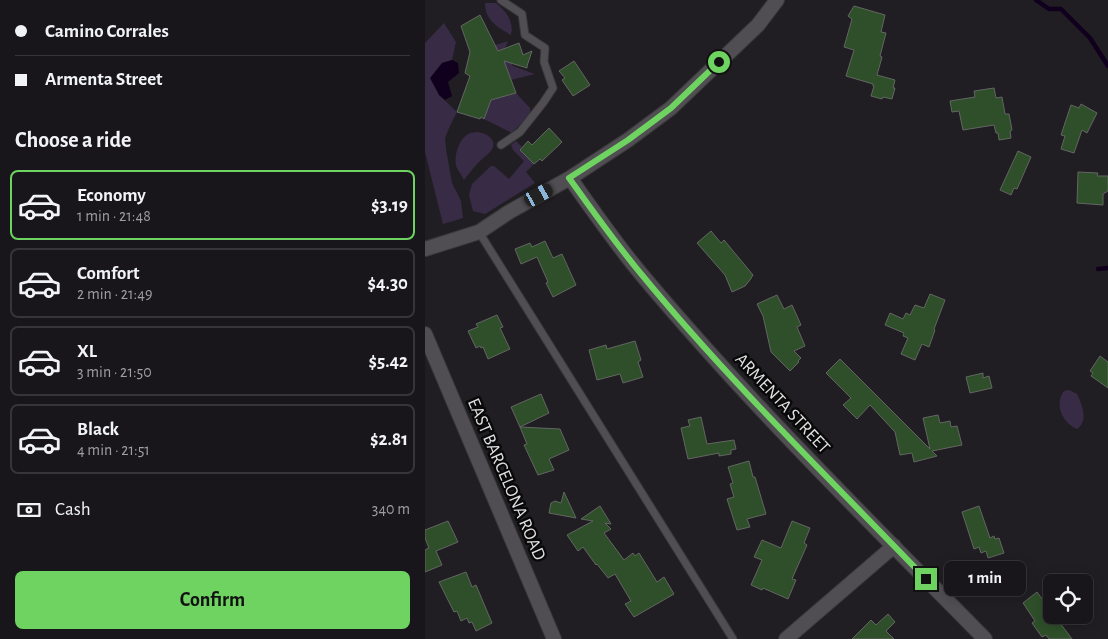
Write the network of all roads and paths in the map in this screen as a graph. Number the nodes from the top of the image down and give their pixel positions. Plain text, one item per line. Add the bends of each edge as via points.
1 (501, 0) edge
2 (777, 0) edge
3 (501, 145) dead end
4 (569, 178) junction
5 (479, 232) junction
6 (425, 249) edge
7 (425, 334) edge
8 (894, 546) junction
9 (554, 639) edge
10 (733, 639) edge
11 (786, 639) edge
12 (985, 639) edge

1 - 3 lane via 522,14 525,35 545,48 544,62 553,88 520,132
2 - 4 street via 759,24 671,108
4 - 5 street
4 - 8 street, ARMENTA STREET via 635,267 677,315 777,426
5 - 6 street
5 - 10 lane
7 - 9 street, EAST BARCELONA ROAD
8 - 11 street
8 - 12 street, ARMENTA STREET

